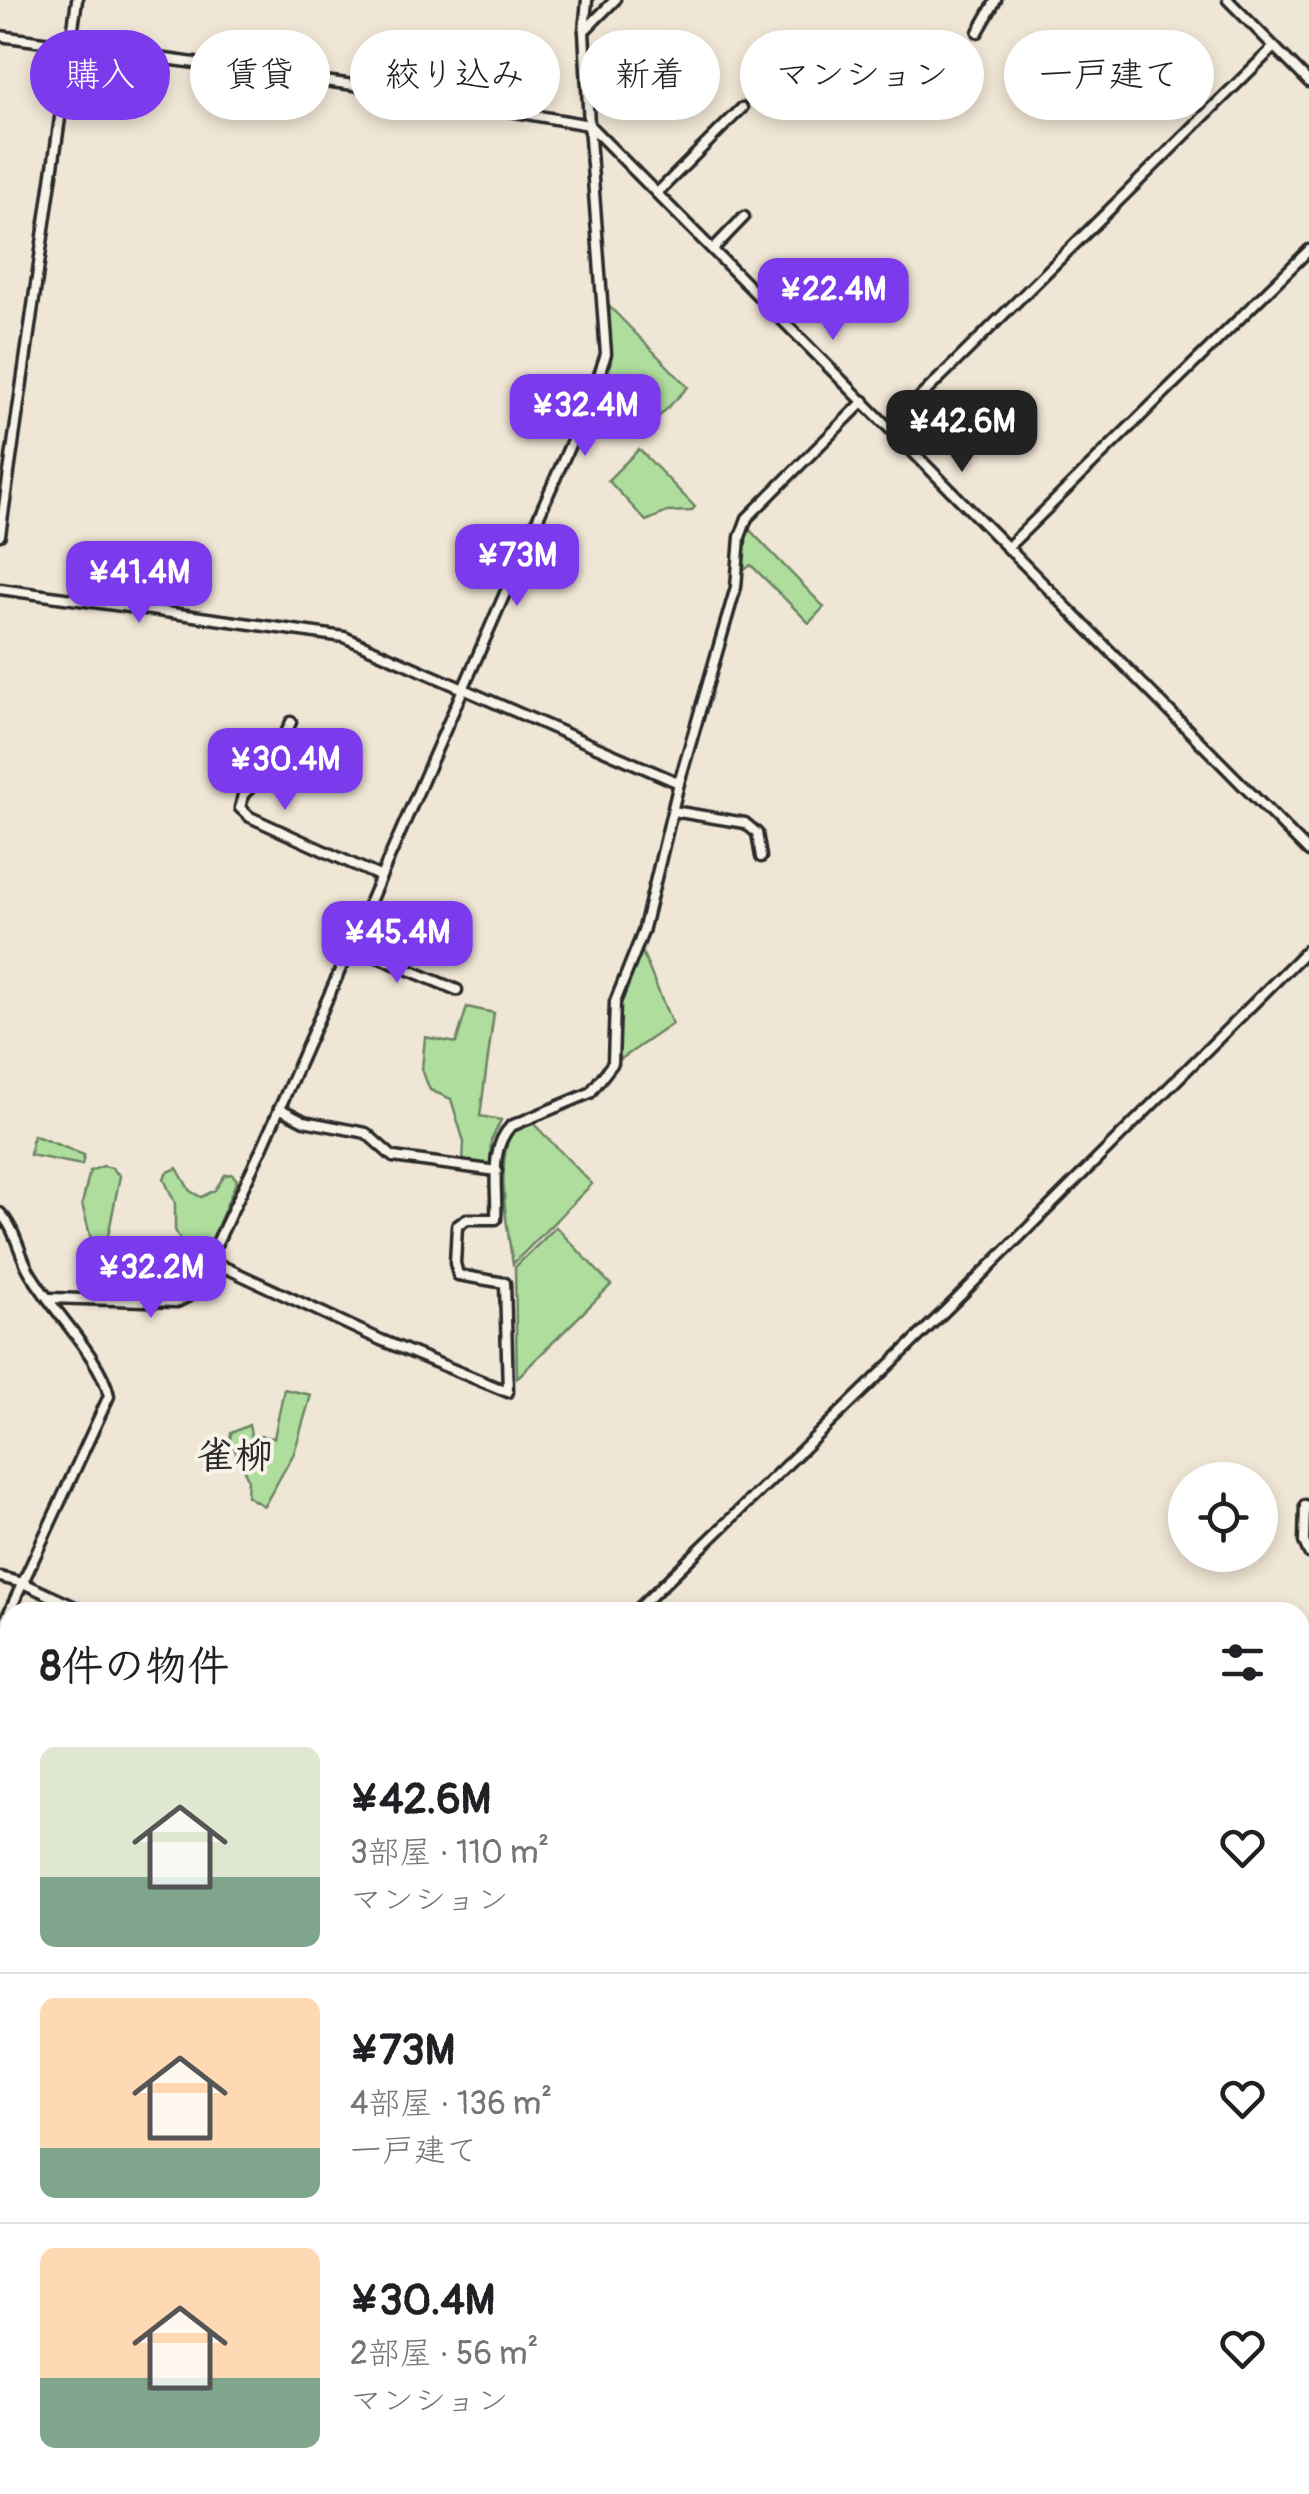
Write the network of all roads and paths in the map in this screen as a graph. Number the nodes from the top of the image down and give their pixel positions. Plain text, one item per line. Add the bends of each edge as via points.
1 (77, 0) edge
2 (587, 0) edge
3 (615, 0) edge
4 (996, 0) edge
5 (1228, 0) edge
6 (72, 30) edge
7 (584, 30) edge
8 (585, 30) edge
9 (979, 30) edge
10 (0, 36) edge
11 (30, 40) edge
12 (1274, 47) junction
13 (170, 60) edge
14 (1309, 82) edge
15 (740, 110) edge
16 (59, 120) edge
17 (588, 120) edge
18 (588, 125) junction
19 (657, 193) junction
20 (744, 217) dead end
21 (714, 250) junction
22 (1309, 250) edge
23 (864, 401) junction
24 (890, 428) junction
25 (0, 535) edge
26 (1007, 548) junction
27 (0, 589) edge
28 (461, 689) junction
29 (291, 722) dead end
30 (679, 783) junction
31 (672, 811) junction
32 (1309, 852) edge
33 (761, 857) dead end
34 (379, 876) junction
35 (349, 945) junction
36 (1309, 948) edge
37 (457, 990) dead end
38 (279, 1108) junction
39 (496, 1171) junction
40 (0, 1212) edge
41 (210, 1260) junction
42 (50, 1298) junction
43 (1306, 1506) dead end
44 (1309, 1552) edge
45 (0, 1577) edge
46 (23, 1584) junction
47 (14, 1602) edge
48 (64, 1602) edge
49 (645, 1602) edge

1 - 6 street
2 - 7 street
3 - 8 street
4 - 9 street
5 - 12 street
10 - 11 street
12 - 14 street
12 - 24 street
13 - 18 street
15 - 19 street
16 - 25 street
17 - 18 street
18 - 19 street
18 - 28 street via 606,354
19 - 21 street
20 - 21 street
21 - 23 street
22 - 26 street
23 - 24 street
23 - 30 street via 746,518 736,586
24 - 26 street
26 - 32 street
27 - 28 street via 344,637
28 - 30 street
28 - 34 street
29 - 34 street via 270,768 243,795 240,808
30 - 31 street
31 - 33 street via 745,822 757,834
31 - 39 street via 642,932 615,1002 613,1064 590,1093 511,1126 498,1148
34 - 35 street
35 - 37 street
35 - 38 street
36 - 49 street
38 - 39 street via 366,1133 393,1156
38 - 41 street
39 - 41 street via 496,1219 462,1220 455,1263 463,1278 505,1283 508,1392
40 - 42 street
41 - 42 street via 191,1294 177,1302
42 - 46 street via 109,1396
43 - 44 street
45 - 46 street
46 - 47 street
46 - 48 street

